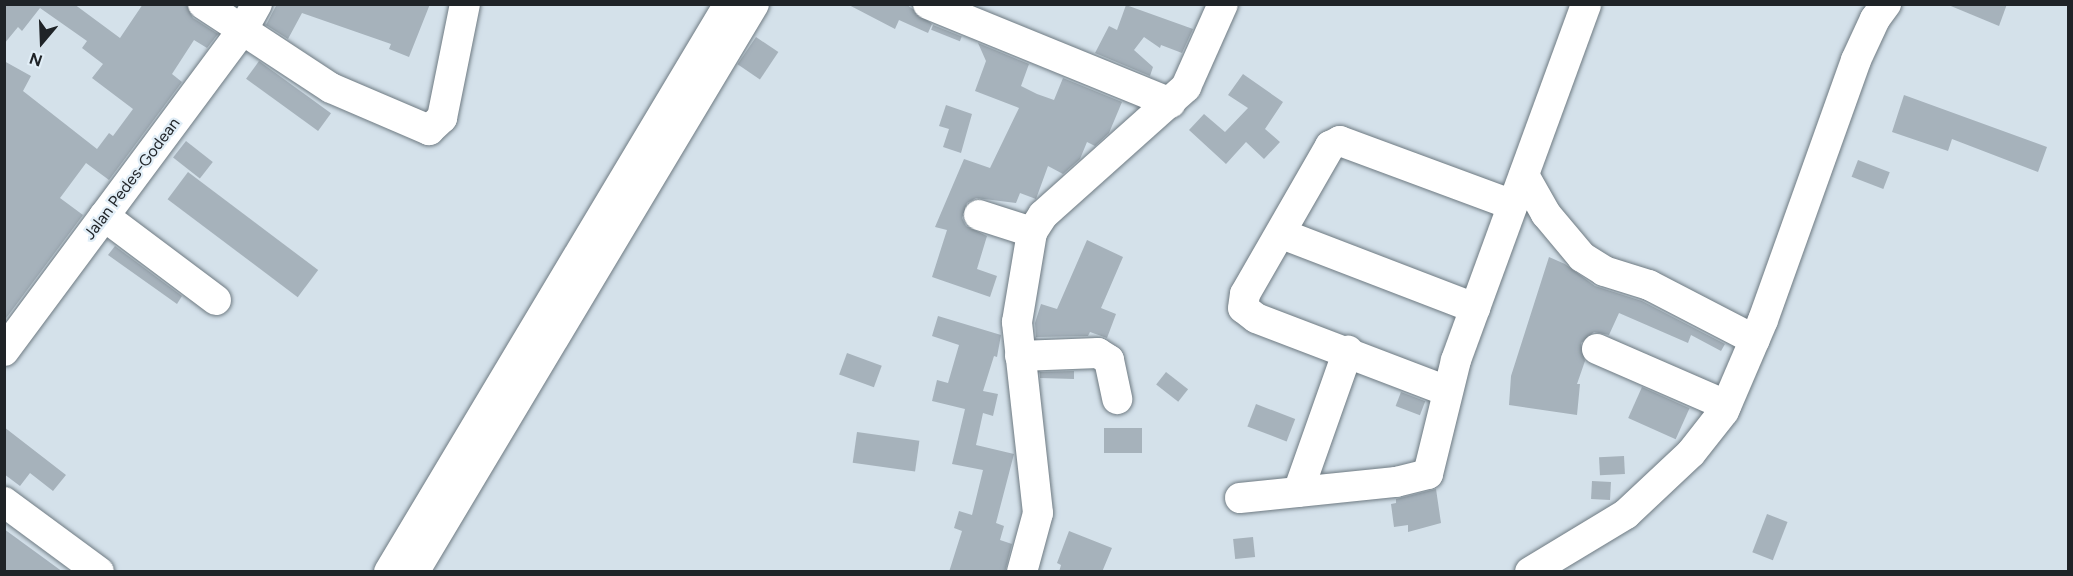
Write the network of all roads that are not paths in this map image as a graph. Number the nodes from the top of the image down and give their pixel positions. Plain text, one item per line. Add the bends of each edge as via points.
1 (203, 4) edge
2 (465, 4) edge
3 (729, 4) edge
4 (754, 4) edge
5 (928, 4) edge
6 (1223, 4) edge
7 (1586, 4) edge
8 (1886, 4) edge
9 (250, 17) edge
10 (1171, 103) junction
11 (1524, 175) junction
12 (1513, 205) junction
13 (979, 215) dead end
14 (104, 216) junction
15 (1032, 232) junction
16 (1282, 234) junction
17 (216, 300) dead end
18 (1475, 308) junction
19 (1755, 340) junction
20 (1597, 349) dead end
21 (4, 351) edge
22 (1348, 351) junction
23 (1020, 356) junction
24 (1447, 391) junction
25 (1117, 399) dead end
26 (1726, 405) junction
27 (1298, 492) junction
28 (1240, 498) dead end
29 (4, 502) edge
30 (99, 572) edge
31 (389, 572) edge
32 (414, 572) edge
33 (1022, 572) edge
34 (1530, 572) edge

1 - 9 street
2 - 9 street via 442,118 429,130 331,88
3 - 31 street
4 - 32 street
5 - 10 street
6 - 10 street via 1186,87
7 - 11 street
8 - 19 street via 1856,60
9 - 14 street, Jalan Pedes-Godean
10 - 15 street via 1043,215
11 - 12 street
11 - 19 street via 1546,214 1582,257 1604,271 1649,285
12 - 16 street via 1340,141 1327,152
12 - 18 street
13 - 15 street
14 - 17 street
14 - 21 street, Jalan Pedes-Godean
15 - 23 street via 1019,291
16 - 18 street
16 - 22 street via 1245,294 1243,308 1256,318
18 - 24 street
19 - 26 street
20 - 26 street
22 - 24 street
22 - 27 street
23 - 25 street via 1098,353 1109,360
23 - 33 street via 1038,513
24 - 27 street via 1431,468 1423,478
26 - 34 street via 1691,453 1626,514
27 - 28 street
29 - 30 street

